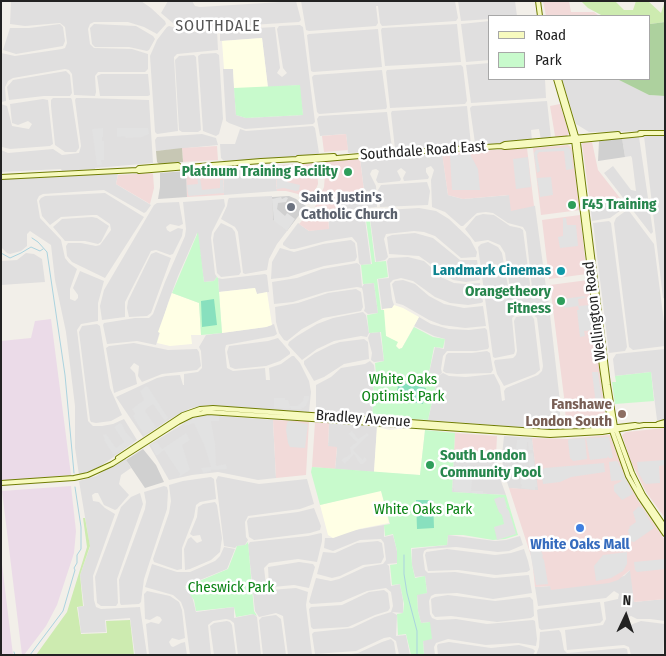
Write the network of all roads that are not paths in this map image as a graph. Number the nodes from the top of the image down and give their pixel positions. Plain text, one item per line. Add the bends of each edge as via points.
1 (538, 1) edge
2 (540, 15) edge
3 (557, 80) edge
4 (573, 130) junction
5 (665, 133) edge
6 (642, 134) junction
7 (589, 136) junction
8 (575, 138) junction
9 (563, 140) junction
10 (575, 150) junction
11 (1, 177) edge
12 (583, 197) junction
13 (665, 424) edge
14 (614, 429) junction
15 (1, 483) edge
16 (640, 494) junction
17 (665, 527) edge
18 (665, 534) edge

1 - 2 main road
3 - 4 main road, Wellington Road
4 - 7 main road
4 - 8 main road, Wellington Road
4 - 9 main road
5 - 6 main road, Southdale Road East
6 - 7 main road, Southdale Road East
6 - 8 main road, Southdale Road East
7 - 8 main road, Southdale Road East
8 - 9 main road, Southdale Road East
8 - 10 main road, Wellington Road
8 - 12 main road, Wellington Road
9 - 10 main road
9 - 11 main road, Southdale Road East via 303,161
10 - 12 main road, Wellington Road
12 - 14 main road, Wellington Road via 602,368
13 - 14 main road, Bradley Avenue
14 - 15 main road, Bradley Avenue via 550,436 208,412 178,422 130,454 92,474
14 - 16 main road, Wellington Road via 628,476
16 - 17 main road, Wellington Road
16 - 18 main road, Wellington Road

